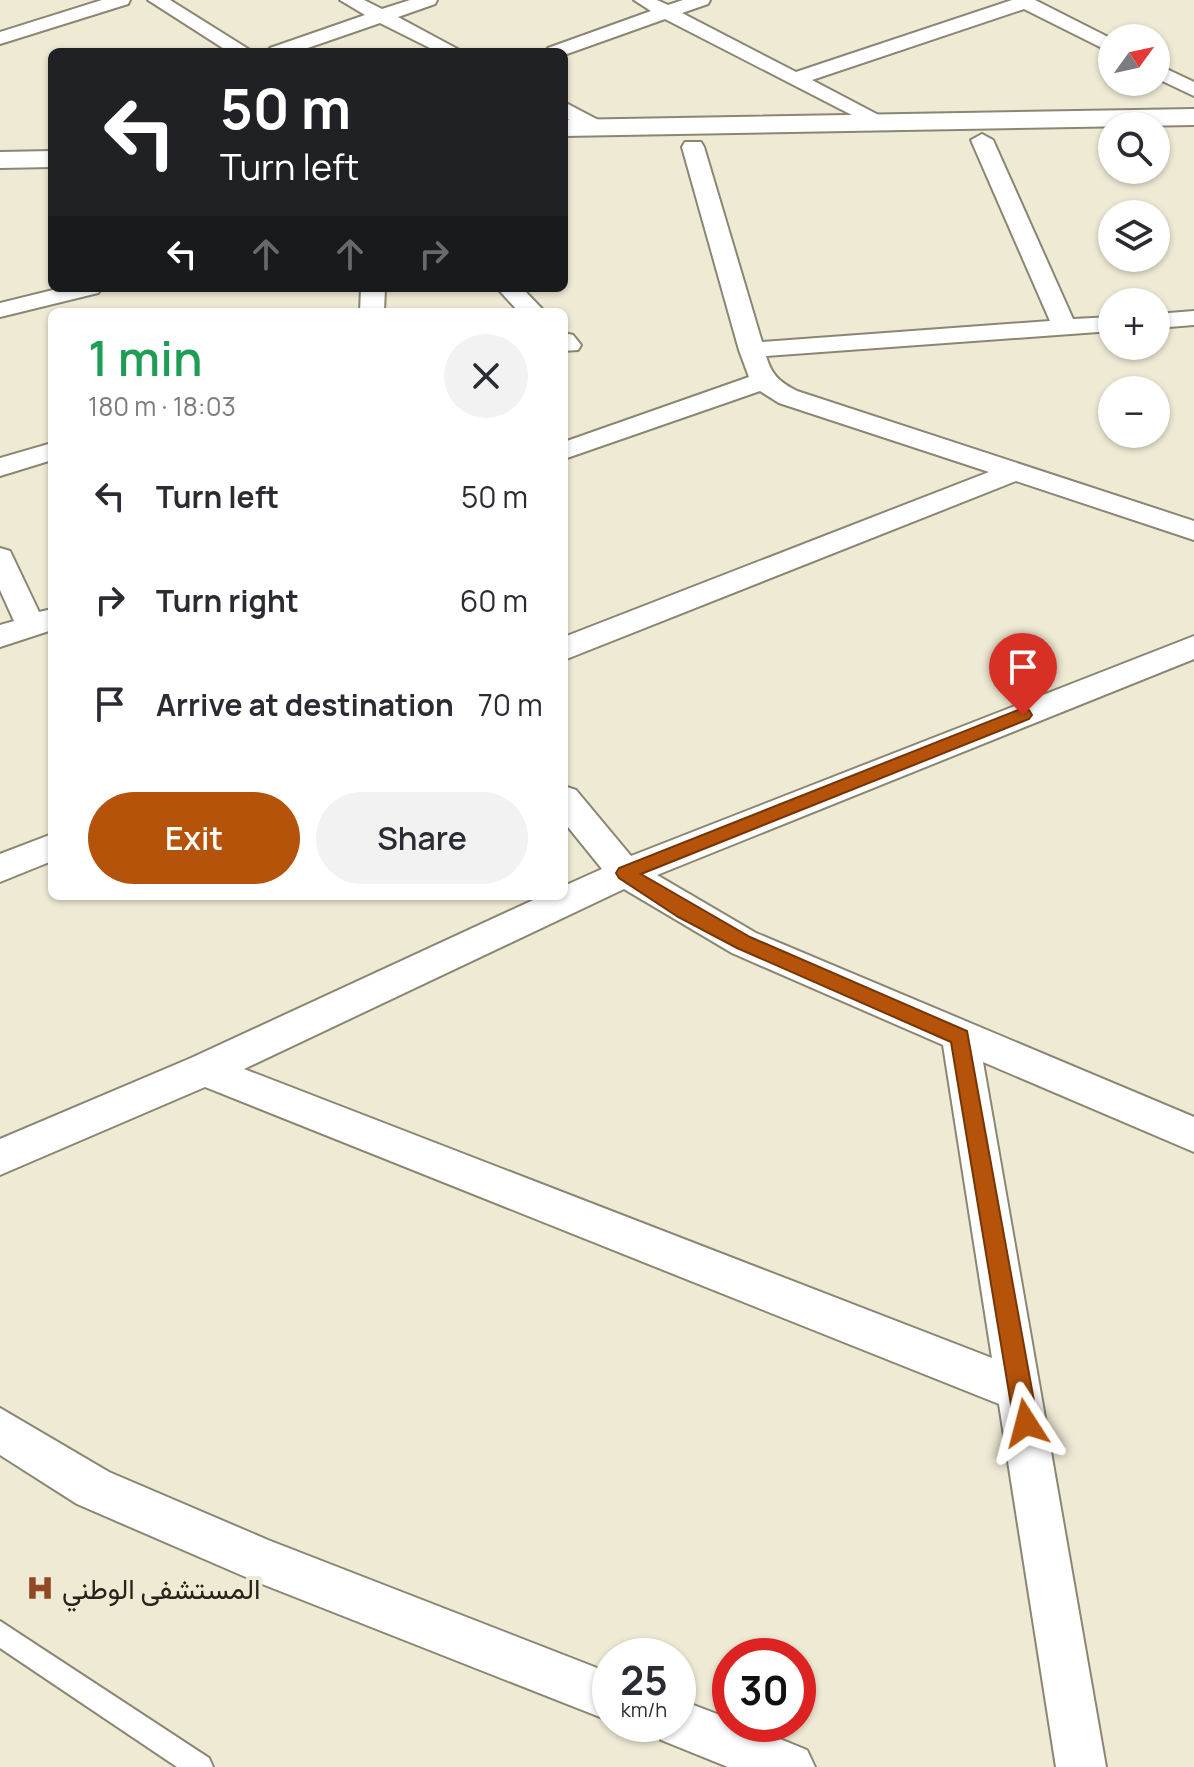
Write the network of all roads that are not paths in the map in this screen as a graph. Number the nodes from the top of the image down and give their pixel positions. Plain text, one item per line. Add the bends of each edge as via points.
1 (121, 0) edge
2 (157, 0) edge
3 (349, 0) edge
4 (428, 0) edge
5 (643, 0) edge
6 (701, 0) edge
7 (1023, 1) edge
8 (665, 11) junction
9 (381, 16) junction
10 (0, 38) edge
11 (1098, 40) edge
12 (236, 48) edge
13 (289, 48) edge
14 (445, 48) edge
15 (566, 48) edge
16 (1170, 77) edge
17 (795, 79) junction
18 (1194, 90) edge
19 (568, 110) edge
20 (1194, 117) edge
21 (881, 124) junction
22 (568, 128) edge
23 (599, 128) junction
24 (48, 134) edge
25 (0, 135) edge
26 (1170, 137) edge
27 (1194, 137) edge
28 (1098, 138) edge
29 (982, 140) junction
30 (693, 147) junction
31 (568, 150) edge
32 (48, 159) edge
33 (0, 160) edge
34 (74, 292) edge
35 (513, 292) edge
36 (529, 308) edge
37 (0, 310) edge
38 (1194, 318) edge
39 (1170, 320) edge
40 (1098, 325) edge
41 (1065, 328) junction
42 (751, 350) junction
43 (763, 381) junction
44 (568, 450) edge
45 (48, 452) edge
46 (0, 467) edge
47 (1015, 472) junction
48 (1194, 531) edge
49 (0, 558) edge
50 (41, 622) edge
51 (0, 636) edge
52 (568, 647) edge
53 (1194, 647) edge
54 (568, 804) edge
55 (48, 849) edge
56 (0, 868) edge
57 (625, 873) junction
58 (567, 900) edge
59 (568, 900) edge
60 (960, 1037) junction
61 (204, 1070) junction
62 (1194, 1135) edge
63 (0, 1157) edge
64 (1021, 1391) junction
65 (0, 1430) edge
66 (0, 1633) edge
67 (592, 1690) edge
68 (696, 1730) edge
69 (200, 1767) edge
70 (790, 1767) edge
71 (1081, 1767) edge

1 - 10 street
2 - 12 street
3 - 9 street
4 - 9 street
5 - 8 street
6 - 8 street
7 - 11 street
7 - 17 street
8 - 15 street
8 - 17 street
9 - 13 street
9 - 14 street
16 - 18 street
17 - 21 street
19 - 23 street
20 - 21 street
21 - 23 street
22 - 23 street
24 - 25 street
26 - 27 street
28 - 29 street
29 - 30 street
29 - 41 street
30 - 31 street
30 - 42 street
32 - 33 street
34 - 37 street
35 - 36 street
38 - 39 street
40 - 41 street
41 - 42 street
42 - 43 street
43 - 44 street
43 - 47 street via 788,397
45 - 46 street
47 - 48 street
47 - 52 street
49 - 50 street
50 - 51 street
53 - 57 street
54 - 57 street
55 - 56 street
57 - 59 street
57 - 60 street via 744,943
58 - 61 street
60 - 62 street
60 - 64 street
61 - 63 street
61 - 64 street
64 - 71 street
65 - 67 street via 93,1488 262,1561
66 - 69 lane
68 - 70 street

